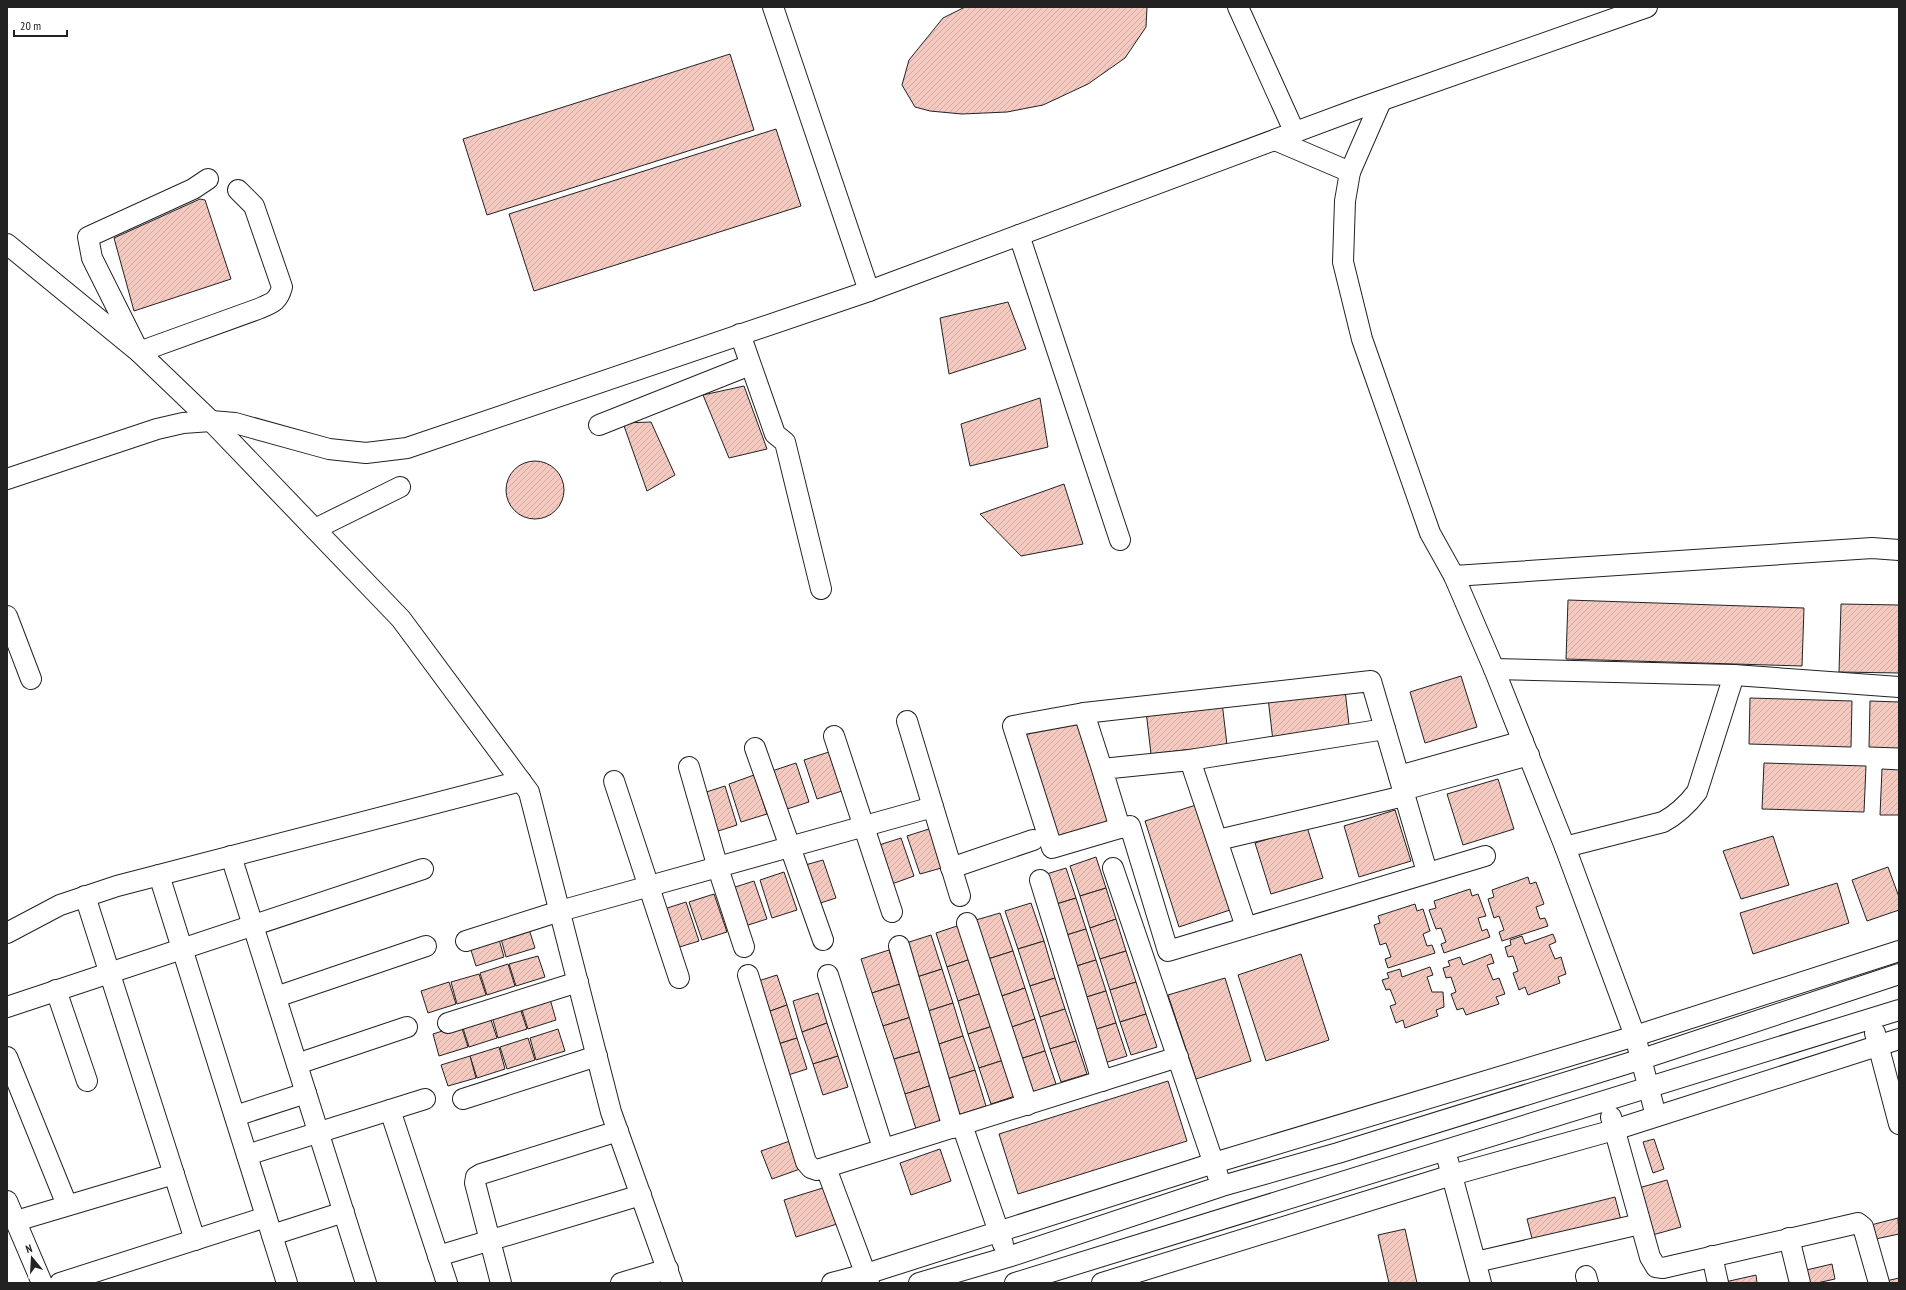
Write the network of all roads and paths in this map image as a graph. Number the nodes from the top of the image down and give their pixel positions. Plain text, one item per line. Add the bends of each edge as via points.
1 (773, 7) edge
2 (1238, 7) edge
3 (1647, 7) edge
4 (1382, 101) junction
5 (1295, 133) junction
6 (1275, 140) junction
7 (1350, 172) junction
8 (208, 179) dead end
9 (238, 190) dead end
10 (1019, 235) junction
11 (7, 244) edge
12 (869, 290) junction
13 (740, 334) junction
14 (139, 352) junction
15 (750, 365) junction
16 (212, 420) junction
17 (599, 425) dead end
18 (7, 479) edge
19 (400, 487) dead end
20 (315, 529) junction
21 (1120, 540) dead end
22 (1899, 550) edge
23 (1454, 576) junction
24 (821, 589) dead end
25 (7, 616) edge
26 (1494, 669) junction
27 (1734, 676) junction
28 (31, 679) dead end
29 (1899, 687) edge
30 (1084, 713) junction
31 (907, 721) dead end
32 (1385, 729) junction
33 (834, 736) dead end
34 (755, 748) dead end
35 (1526, 748) junction
36 (1190, 760) junction
37 (689, 767) dead end
38 (1102, 769) junction
39 (521, 781) junction
40 (614, 781) dead end
41 (1402, 788) junction
42 (933, 807) junction
43 (864, 826) junction
44 (1120, 828) junction
45 (1033, 840) dead end
46 (1218, 840) junction
47 (790, 847) junction
48 (1564, 847) junction
49 (231, 856) junction
50 (1485, 856) dead end
51 (718, 868) junction
52 (951, 868) junction
53 (1113, 868) dead end
54 (423, 869) dead end
55 (1427, 872) junction
56 (159, 875) junction
57 (1040, 880) dead end
58 (649, 887) junction
59 (85, 896) junction
60 (960, 896) dead end
61 (560, 911) junction
62 (892, 912) dead end
63 (968, 923) dead end
64 (253, 924) junction
65 (1246, 927) junction
66 (7, 933) edge
67 (822, 940) dead end
68 (466, 941) dead end
69 (426, 946) dead end
70 (899, 946) dead end
71 (182, 948) junction
72 (744, 948) dead end
73 (1899, 951) edge
74 (110, 972) junction
75 (1899, 974) edge
76 (748, 975) dead end
77 (828, 975) dead end
78 (679, 978) dead end
79 (578, 982) junction
80 (56, 990) junction
81 (276, 997) junction
82 (7, 1007) edge
83 (1899, 1010) edge
84 (1871, 1019) junction
85 (448, 1022) dead end
86 (407, 1026) dead end
87 (1635, 1036) junction
88 (1899, 1039) edge
89 (1878, 1046) junction
90 (597, 1056) junction
91 (7, 1057) edge
92 (1178, 1057) junction
93 (1642, 1059) junction
94 (297, 1064) junction
95 (87, 1081) dead end
96 (1102, 1081) junction
97 (1649, 1089) junction
98 (306, 1093) junction
99 (425, 1099) dead end
100 (463, 1099) dead end
101 (1606, 1101) junction
102 (1027, 1105) junction
103 (390, 1110) junction
104 (235, 1116) junction
105 (1656, 1116) junction
106 (1899, 1124) edge
107 (958, 1127) junction
108 (1614, 1130) junction
109 (618, 1131) junction
110 (319, 1133) junction
111 (883, 1148) junction
112 (1445, 1151) junction
113 (247, 1156) junction
114 (1214, 1163) junction
115 (826, 1168) junction
116 (174, 1174) junction
117 (1452, 1175) junction
118 (1222, 1186) junction
119 (641, 1195) junction
120 (7, 1201) edge
121 (67, 1206) junction
122 (344, 1212) junction
123 (16, 1221) junction
124 (1640, 1224) junction
125 (269, 1226) junction
126 (999, 1231) junction
127 (1789, 1238) junction
128 (195, 1240) junction
129 (489, 1240) junction
130 (932, 1253) junction
131 (438, 1256) junction
132 (1712, 1256) junction
133 (1008, 1258) junction
134 (1476, 1262) junction
135 (670, 1276) edge
136 (868, 1279) edge
137 (941, 1280) edge
138 (442, 1282) edge
139 (42, 1283) edge
140 (60, 1283) edge
141 (287, 1283) edge
142 (366, 1283) edge
143 (501, 1283) edge
144 (621, 1283) edge
145 (832, 1283) edge
146 (919, 1283) edge
147 (1015, 1283) edge
148 (1102, 1283) edge
149 (1481, 1283) edge
150 (1718, 1283) edge
151 (1800, 1283) edge
152 (1879, 1283) edge

1 - 12 street
2 - 5 street
3 - 4 street
4 - 5 street
4 - 7 street
5 - 6 street
6 - 7 street
6 - 10 street
7 - 23 street via 1345,201 1343,262 1362,339 1430,533
8 - 14 street via 193,189 88,237 92,258
9 - 14 street via 254,206 282,287 280,297 258,309
10 - 12 street
10 - 21 street
11 - 14 street
12 - 13 street
13 - 15 street
13 - 16 street via 407,448 366,453 329,449 235,423
14 - 16 street
15 - 17 street
15 - 24 street via 775,434 785,442
16 - 18 street via 157,429
16 - 20 street
19 - 20 street
20 - 39 street via 401,619
22 - 23 street via 1872,548
23 - 26 street
25 - 28 street
26 - 27 street
26 - 35 street
27 - 29 street
27 - 48 street via 1697,792 1687,805 1677,815 1663,822
30 - 32 street via 1371,681
30 - 38 street
30 - 44 street via 1013,726 1052,848
31 - 42 street
32 - 36 street
32 - 41 street
33 - 43 street
34 - 47 street
35 - 41 street
35 - 48 street
36 - 38 street
36 - 46 street
37 - 51 street
38 - 44 street
39 - 49 street
39 - 61 street via 529,792
40 - 58 street
41 - 46 street
41 - 55 street
42 - 43 street
42 - 52 street
43 - 47 street
43 - 62 street
44 - 65 street via 1130,826 1168,951
45 - 52 street
46 - 65 street
47 - 51 street
47 - 67 street
48 - 87 street
49 - 56 street
49 - 64 street
50 - 55 street
51 - 58 street
51 - 72 street
52 - 60 street
53 - 92 street
54 - 64 street
55 - 65 street
56 - 59 street
56 - 71 street
57 - 96 street
58 - 61 street
58 - 78 street
59 - 66 street via 60,905
59 - 74 street
61 - 68 street
61 - 79 street
63 - 102 street
64 - 71 street
64 - 81 street
69 - 81 street
70 - 107 street
71 - 74 street
71 - 104 street
73 - 87 street
74 - 80 street
74 - 116 street
75 - 93 street
76 - 115 street via 806,1162 817,1170
77 - 111 street
79 - 85 street
79 - 90 street
80 - 82 street
80 - 95 street
81 - 94 street
83 - 84 street
84 - 89 street
84 - 97 street
86 - 94 street
87 - 93 street
87 - 114 street
88 - 89 street
89 - 105 street
89 - 106 street
90 - 100 street
90 - 109 street
91 - 121 street
92 - 96 street
92 - 114 street
93 - 97 street
93 - 118 street
94 - 98 street
96 - 102 street
97 - 101 street
97 - 105 street
98 - 104 street
98 - 110 street
99 - 103 street
101 - 108 street
101 - 112 street
102 - 107 street
103 - 110 street
103 - 131 street
104 - 113 street
105 - 108 street
107 - 111 street
107 - 126 street
108 - 117 street
108 - 124 street
109 - 119 street
109 - 129 street via 481,1174 476,1178 475,1183
110 - 113 street
110 - 122 street
111 - 115 street
112 - 117 street
112 - 147 street
113 - 125 street
114 - 118 street
114 - 126 street
115 - 136 street
116 - 121 street
116 - 128 street
117 - 134 street
117 - 148 street
118 - 133 street
119 - 129 street
119 - 135 street
120 - 123 street
121 - 123 street
122 - 125 street
122 - 142 street
123 - 139 street
124 - 132 street via 1650,1257 1656,1267 1663,1268
124 - 134 street
125 - 128 street
125 - 141 street
126 - 130 street
126 - 133 street
127 - 132 street
127 - 151 street
127 - 152 street via 1861,1223
128 - 140 street
129 - 131 street
129 - 143 street
130 - 136 street
130 - 137 street
131 - 138 street
132 - 150 street
133 - 137 street
134 - 149 street
135 - 144 street
136 - 145 street
137 - 146 street

